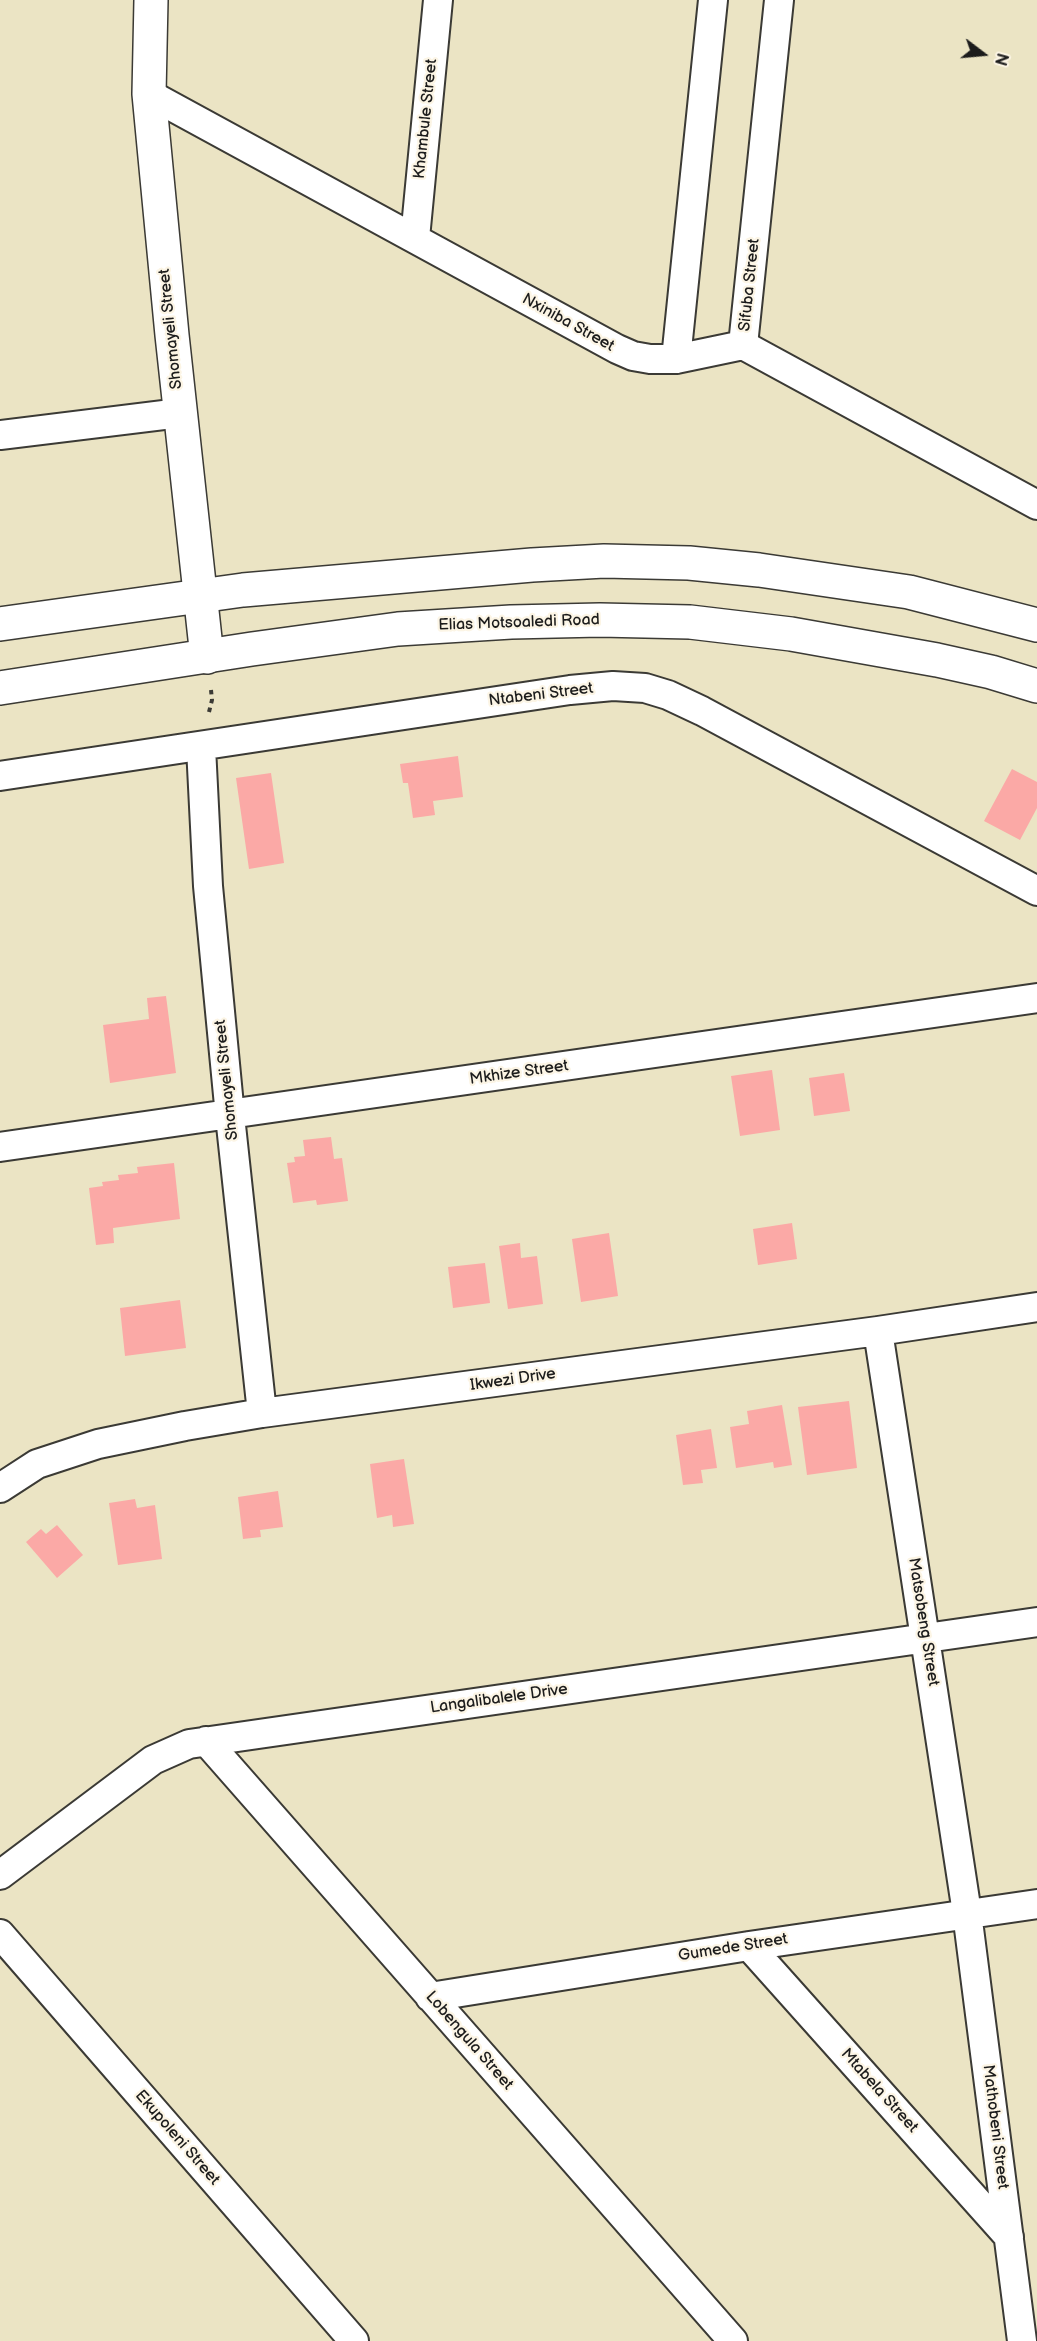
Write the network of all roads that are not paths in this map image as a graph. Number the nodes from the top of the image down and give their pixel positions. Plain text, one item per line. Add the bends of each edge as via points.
1 (151, 0) edge
2 (438, 0) edge
3 (713, 0) edge
4 (779, 0) edge
5 (149, 94) junction
6 (415, 238) junction
7 (744, 345) junction
8 (676, 359) junction
9 (180, 413) junction
10 (0, 435) edge
11 (1037, 504) edge
12 (199, 596) junction
13 (0, 624) edge
14 (1037, 625) edge
15 (207, 657) junction
16 (1037, 686) edge
17 (0, 688) edge
18 (201, 747) junction
19 (0, 776) edge
20 (1037, 891) edge
21 (1037, 998) edge
22 (230, 1116) junction
23 (0, 1147) edge
24 (1037, 1307) edge
25 (878, 1331) junction
26 (262, 1413) junction
27 (0, 1488) edge
28 (1037, 1622) edge
29 (926, 1638) junction
30 (206, 1741) junction
31 (0, 1875) edge
32 (1037, 1904) edge
33 (967, 1913) junction
34 (0, 1935) edge
35 (749, 1946) junction
36 (430, 1997) junction
37 (1009, 2237) junction
38 (354, 2341) edge
39 (733, 2341) edge
40 (1022, 2341) edge

1 - 5 main road, Shomayeli Street
2 - 6 street, Khambule Street
3 - 8 street
4 - 7 street, Sifuba Street
5 - 6 street, Nxiniba Street
5 - 9 main road, Shomayeli Street
6 - 8 street, Nxiniba Street via 617,350 650,359
7 - 8 street, Nxiniba Street
7 - 11 street, Sifuba Street
9 - 10 street
9 - 12 main road, Shomayeli Street
12 - 13 main road
12 - 14 main road via 532,565 604,561 689,563 909,592
12 - 15 main road, Shomayeli Street
15 - 16 main road, Elias Motsoaledi Road via 398,629 533,621 690,622 791,634 926,658
15 - 17 main road, Elias Motsoaledi Road
18 - 19 street, Ntabeni Street
18 - 20 street, Ntabeni Street via 570,690 645,688 702,711
18 - 22 street, Shomayeli Street via 208,886
21 - 22 street, Mkhize Street
22 - 23 street, Mkhize Street
22 - 26 street, Shomayeli Street
24 - 25 street, Ikwezi Drive
25 - 26 street, Ikwezi Drive
25 - 29 street, Matsobeng Street
26 - 27 street, Ikwezi Drive via 98,1444 37,1464
28 - 29 street, Langalibalele Drive
29 - 30 street, Langalibalele Drive
29 - 33 street, Matsobeng Street
30 - 31 street, Langalibalele Drive via 153,1760
30 - 36 street, Lobengula Street
32 - 33 street, Gumede Street
33 - 35 street, Gumede Street
33 - 37 street, Mathobeni Street
34 - 38 street, Ekupoleni Street
35 - 36 street, Gumede Street
35 - 37 street, Mtabela Street
36 - 39 street, Lobengula Street
37 - 40 street, Mathobeni Street

